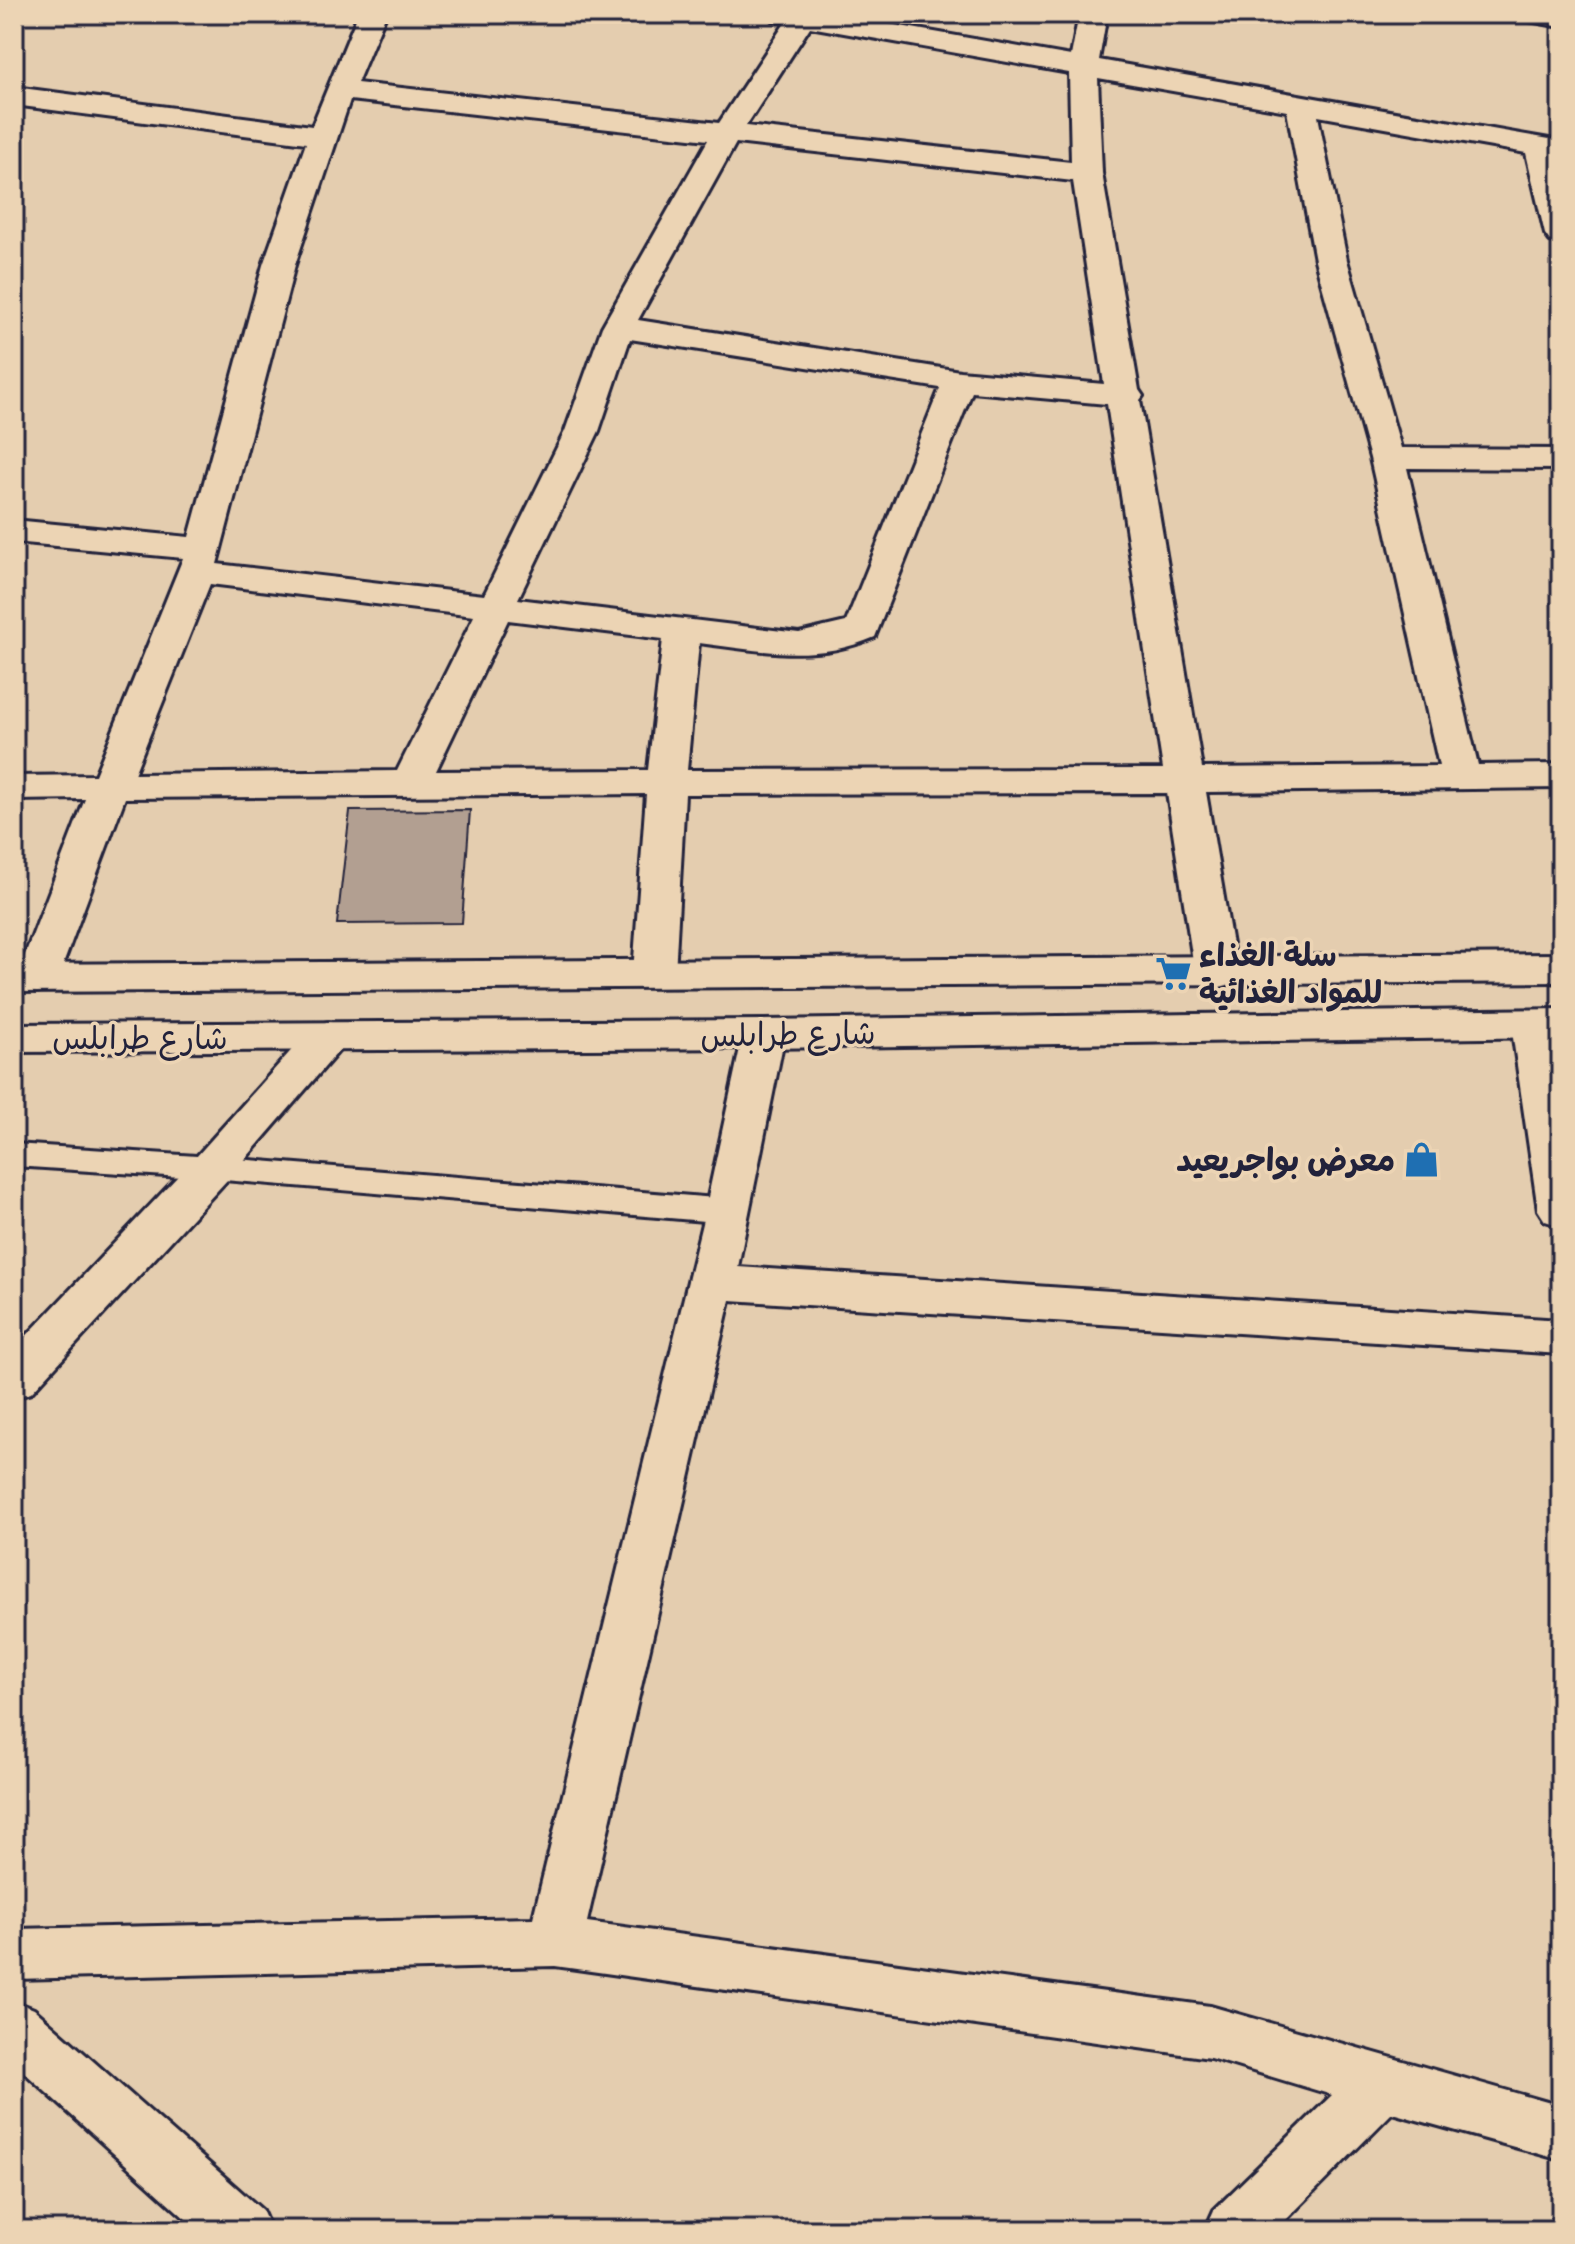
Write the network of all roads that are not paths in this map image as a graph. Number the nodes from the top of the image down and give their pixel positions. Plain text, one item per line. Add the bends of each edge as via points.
1 (372, 14) edge
2 (1093, 14) edge
3 (1534, 14) edge
4 (797, 15) edge
5 (1561, 19) edge
6 (1083, 66) junction
7 (339, 90) junction
8 (14, 96) edge
9 (1301, 105) junction
10 (727, 133) junction
11 (323, 136) junction
12 (1550, 148) edge
13 (1087, 173) junction
14 (1561, 234) edge
15 (618, 327) junction
16 (960, 381) junction
17 (1126, 396) junction
18 (1387, 458) junction
19 (1561, 459) edge
20 (14, 531) edge
21 (200, 560) junction
22 (496, 610) junction
23 (682, 631) junction
24 (1561, 776) edge
25 (1461, 778) junction
26 (666, 782) junction
27 (411, 783) junction
28 (1183, 783) junction
29 (110, 786) junction
30 (14, 788) edge
31 (1561, 968) edge
32 (654, 973) junction
33 (1216, 974) junction
34 (26, 978) edge
35 (1546, 1023) edge
36 (764, 1034) junction
37 (328, 1036) junction
38 (14, 1038) edge
39 (14, 1155) edge
40 (212, 1168) junction
41 (1561, 1210) edge
42 (728, 1211) junction
43 (710, 1282) junction
44 (1561, 1337) edge
45 (14, 1380) edge
46 (555, 1942) junction
47 (14, 1954) edge
48 (14, 2027) edge
49 (1382, 2084) junction
50 (1561, 2133) edge
51 (241, 2230) edge
52 (1235, 2230) edge

1 - 7 street
2 - 6 street
3 - 5 street
4 - 6 street
4 - 10 street
6 - 9 street
6 - 13 street
7 - 10 street
7 - 11 street
8 - 11 street
9 - 12 street
9 - 18 street via 1331,260
10 - 13 street
10 - 15 street
11 - 21 street via 279,265
12 - 14 street
13 - 17 street
15 - 16 street
15 - 22 street via 582,431
16 - 17 street
16 - 23 street via 862,629 799,644
17 - 28 street
18 - 19 street
18 - 25 street
20 - 21 street
21 - 22 street
21 - 29 street
22 - 23 street
22 - 27 street
23 - 26 street
24 - 25 street
25 - 28 street
26 - 27 street
26 - 28 street
26 - 32 street
27 - 29 street
28 - 33 street
29 - 30 street
29 - 34 street
31 - 33 street, شارع طرابلس
32 - 33 street, شارع طرابلس
32 - 34 street, شارع طرابلس
35 - 36 street, شارع طرابلس
35 - 41 street
36 - 37 street, شارع طرابلس
36 - 42 street
37 - 38 street, شارع طرابلس
37 - 40 street
39 - 40 lane
40 - 42 lane
40 - 45 street
42 - 43 street
43 - 44 street
43 - 46 street
46 - 47 street
46 - 49 street via 1210,2032
48 - 51 street
49 - 50 street
49 - 52 street

